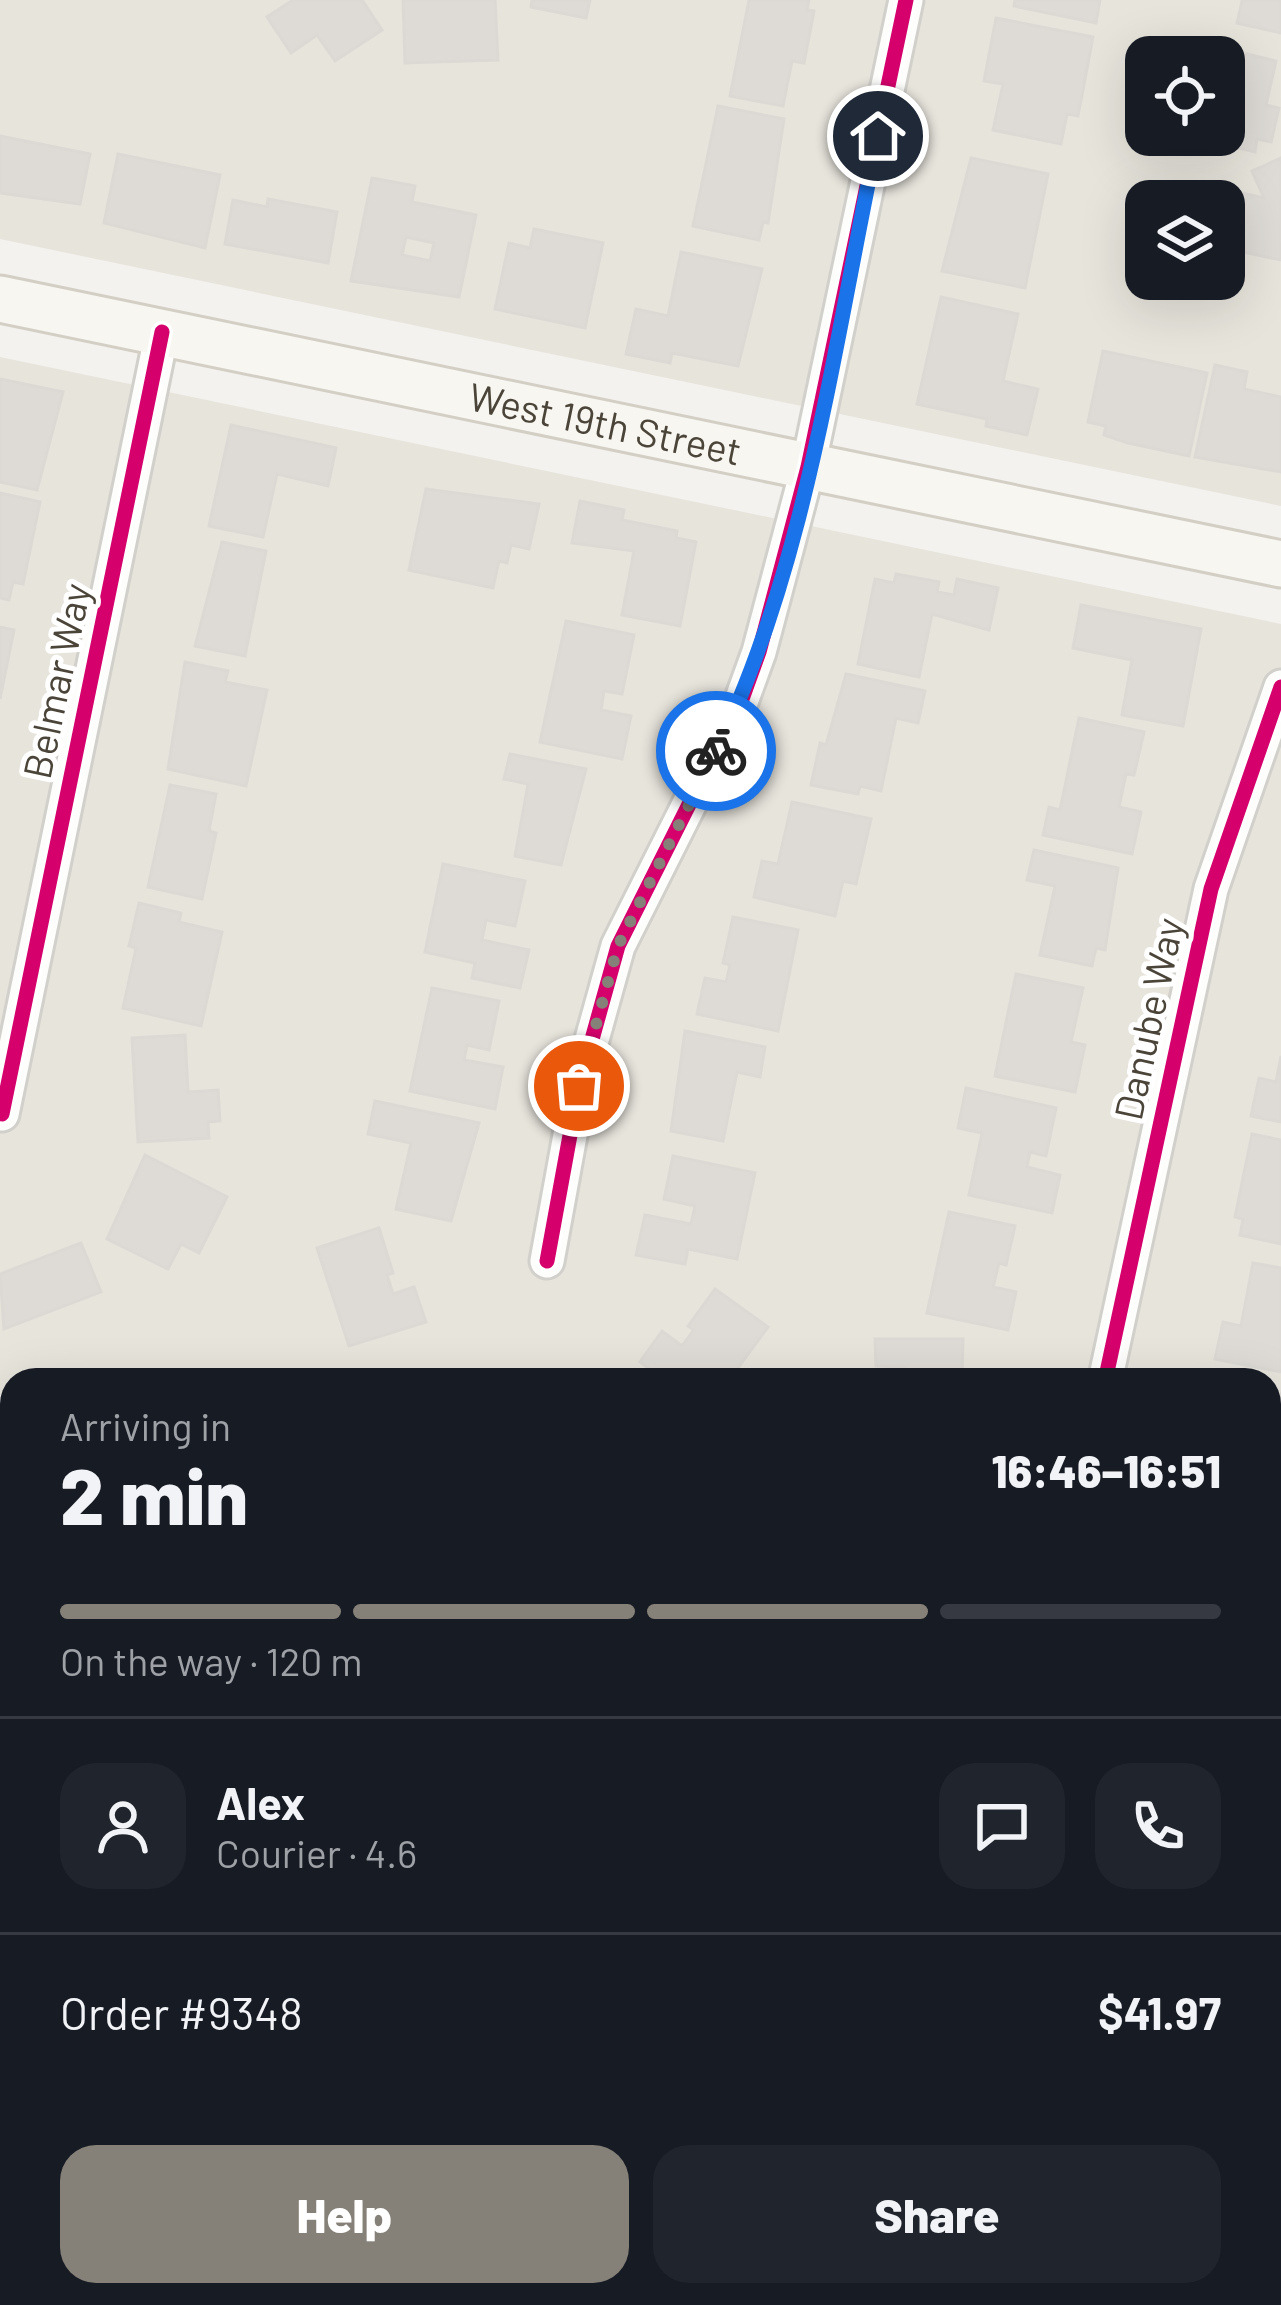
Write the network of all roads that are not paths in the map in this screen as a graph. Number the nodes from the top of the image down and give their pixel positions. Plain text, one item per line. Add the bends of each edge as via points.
1 (906, 0) edge
2 (0, 298) edge
3 (162, 332) junction
4 (808, 467) junction
5 (1281, 565) edge
6 (1281, 687) edge
7 (2, 1114) edge
8 (548, 1261) dead end
9 (1108, 1368) edge

1 - 4 street
2 - 3 main road, West 19th Street
3 - 4 main road, West 19th Street
3 - 7 street, Belmar Way
4 - 5 main road, West 19th Street
4 - 8 street via 742,699 618,946 579,1086
6 - 9 street, Danube Way via 1211,889

